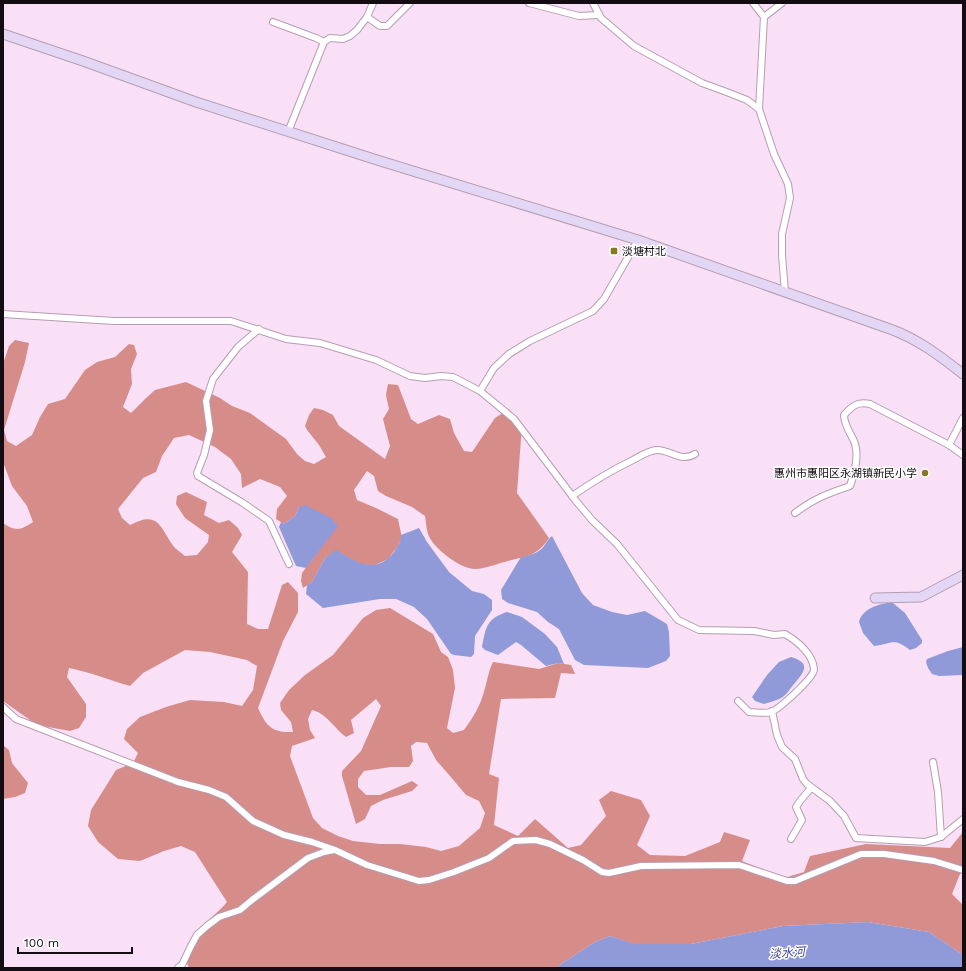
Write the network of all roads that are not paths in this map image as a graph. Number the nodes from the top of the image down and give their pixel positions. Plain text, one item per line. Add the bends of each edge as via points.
1 (373, 3) edge
2 (410, 3) edge
3 (530, 3) edge
4 (593, 3) edge
5 (753, 3) edge
6 (782, 3) edge
7 (599, 15) junction
8 (367, 17) junction
9 (764, 17) junction
10 (273, 22) dead end
11 (3, 34) edge
12 (324, 42) junction
13 (759, 109) junction
14 (288, 132) junction
15 (638, 240) junction
16 (785, 292) junction
17 (3, 314) edge
18 (259, 329) junction
19 (963, 374) edge
20 (480, 391) junction
21 (963, 418) edge
22 (949, 445) junction
23 (695, 454) dead end
24 (963, 455) edge
25 (572, 496) junction
26 (795, 513) dead end
27 (289, 564) dead end
28 (963, 575) edge
29 (875, 598) dead end
30 (738, 701) dead end
31 (3, 707) edge
32 (772, 711) junction
33 (933, 762) dead end
34 (812, 788) junction
35 (963, 819) edge
36 (941, 837) junction
37 (791, 838) dead end
38 (336, 850) junction
39 (963, 870) edge
40 (178, 968) edge

1 - 8 street
2 - 8 street via 387,26 380,26
3 - 7 street via 579,16
4 - 7 street
5 - 9 street
6 - 9 street
7 - 13 street via 634,46 702,83 747,100
8 - 12 street via 350,36 343,39 330,38
9 - 13 street
10 - 12 street
11 - 14 main road
12 - 14 street
13 - 16 street via 774,154 788,184 790,198 782,234
14 - 15 main road
15 - 16 main road
15 - 20 street via 604,298 593,311 530,341 509,354 494,368
16 - 19 main road via 904,335 926,347
17 - 18 street via 114,321 231,321
18 - 20 street via 286,339 320,343 376,360 410,376 453,377
18 - 27 street via 238,347 213,379 206,401 210,430 197,473 269,521
20 - 25 street via 514,419
21 - 22 street
22 - 24 street
22 - 26 street via 870,404 863,402 851,407 844,415 844,421 854,440 856,453 854,477 850,486 827,493
23 - 25 street via 690,457 677,456 657,450 646,453 598,478
25 - 32 street via 626,554 678,620 699,630 785,634 802,646 811,660 814,672 779,708
28 - 29 main road via 921,597
30 - 32 street via 749,712
31 - 38 street via 16,718 178,782 226,797 253,821 284,835
32 - 34 street via 782,747 795,759 803,779
33 - 36 street
34 - 36 street via 830,801 844,816 856,838 925,842
34 - 37 street via 796,807 802,820
35 - 36 street
38 - 39 street via 367,865 419,881 435,878 488,858 513,841 536,840 550,844 602,872 609,873 642,866 738,865 787,881 795,881 861,854 884,854 927,860
38 - 40 street via 308,858 240,910 219,917 198,935

